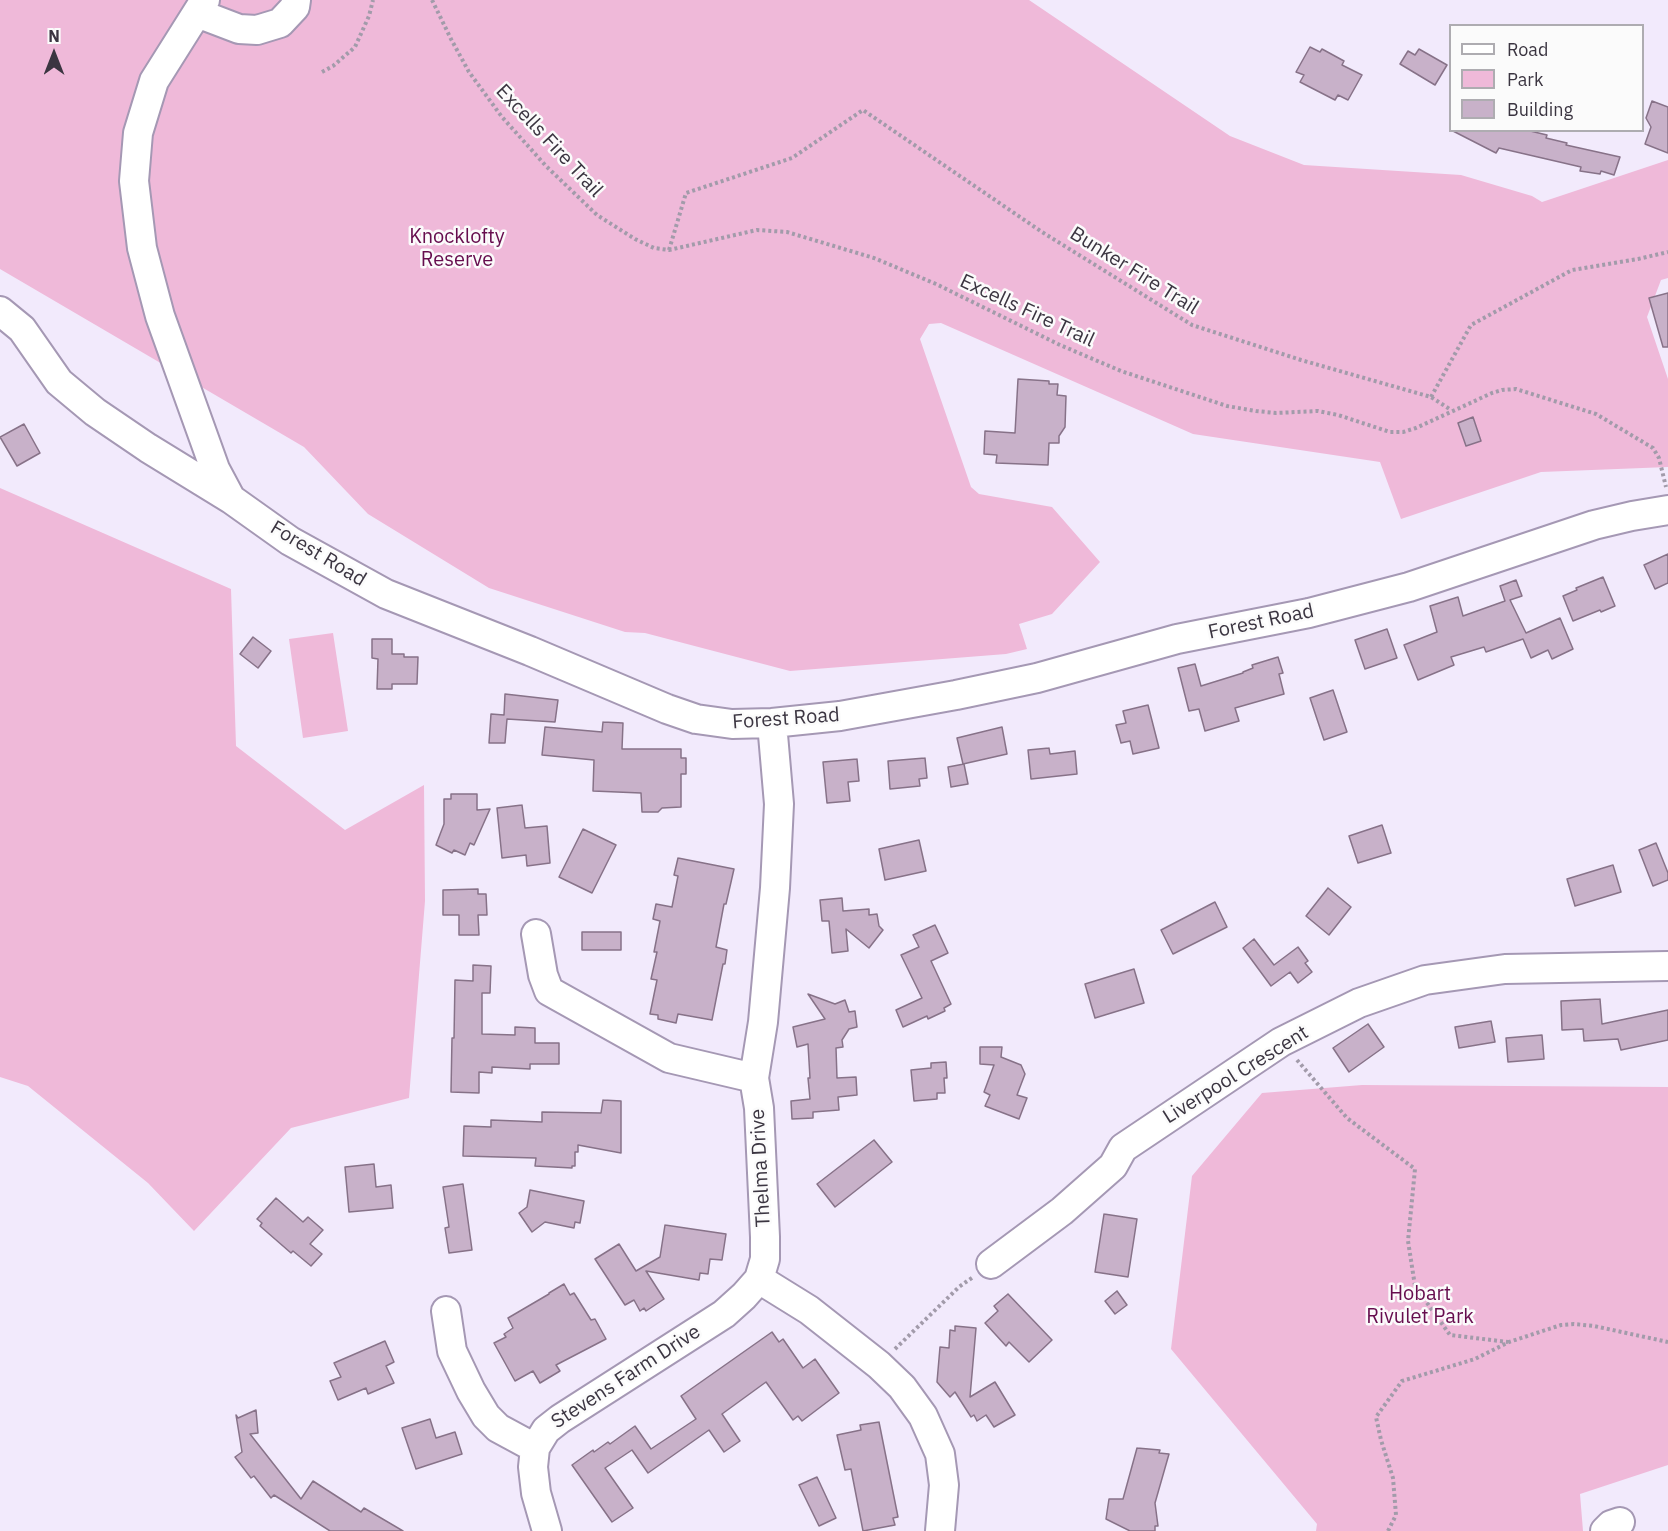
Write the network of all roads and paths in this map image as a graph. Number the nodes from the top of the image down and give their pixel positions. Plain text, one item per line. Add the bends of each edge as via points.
1 (296, 0) edge
2 (373, 0) edge
3 (432, 0) edge
4 (201, 6) edge
5 (322, 72) dead end
6 (669, 250) junction
7 (1668, 252) edge
8 (0, 311) edge
9 (1431, 397) junction
10 (1451, 411) junction
11 (231, 499) junction
12 (1667, 499) edge
13 (772, 723) junction
14 (536, 934) dead end
15 (1668, 966) edge
16 (1281, 1042) junction
17 (754, 1078) junction
18 (991, 1264) joint
19 (759, 1279) junction
20 (446, 1311) dead end
21 (1509, 1342) junction
22 (1668, 1342) edge
23 (879, 1365) junction
24 (535, 1448) junction
25 (547, 1531) edge
26 (940, 1531) edge
27 (1389, 1531) edge

1 - 4 street via 295,7 280,23 256,30 239,28
2 - 5 path via 355,46
3 - 6 path, Excells Fire Trail via 469,72 546,166 597,215 634,239
4 - 11 street via 154,81 138,132 134,181 142,248 160,316 216,469
6 - 9 path, Bunker Fire Trail via 686,193 792,158 863,110 1042,232 1192,326
6 - 10 path, Excells Fire Trail via 757,230 788,232 874,258 1121,371 1227,405 1276,414 1318,411 1390,432 1416,428
7 - 9 path via 1572,270 1472,325
8 - 11 street, Forest Road via 22,329 59,382 95,412
9 - 10 path, Bunker Fire Trail
10 - 12 path, Excells Fire Trail via 1492,393 1516,389 1596,414 1653,448 1659,458
11 - 13 street, Forest Road via 290,541 386,594 696,719 732,724
12 - 13 street, Forest Road via 1632,516 1398,590 1309,613 1177,639 1037,678 956,695 840,716
13 - 17 street, Thelma Drive via 779,815 764,1011
14 - 17 street via 549,991 669,1058
15 - 16 street, Liverpool Crescent via 1505,969 1425,980 1359,1003
16 - 18 street, Liverpool Crescent via 1123,1148 1113,1166 1062,1211
16 - 21 path via 1347,1118 1414,1169 1408,1241 1414,1286 1450,1335
17 - 19 street, Thelma Drive via 765,1238 765,1259
18 - 23 path via 959,1287
19 - 23 street via 809,1310
19 - 24 street, Stevens Farm Drive via 724,1314 560,1419 546,1430
20 - 24 street via 452,1351 486,1416 498,1428
21 - 22 path via 1574,1324
21 - 27 path via 1475,1359 1402,1381 1376,1417 1393,1478 1396,1515
23 - 26 street via 902,1387 923,1416 940,1454 944,1485
24 - 25 street, Stevens Farm Drive via 536,1493

